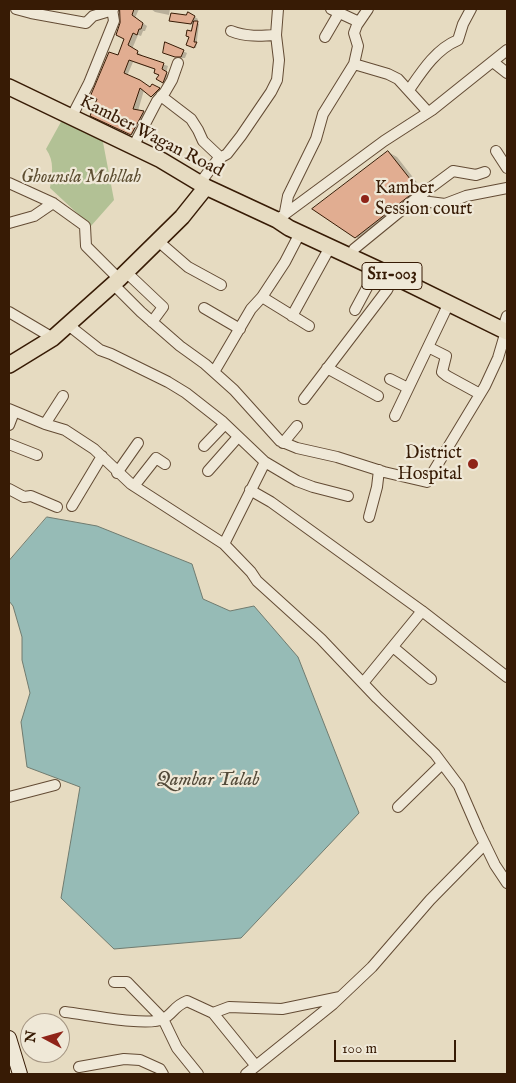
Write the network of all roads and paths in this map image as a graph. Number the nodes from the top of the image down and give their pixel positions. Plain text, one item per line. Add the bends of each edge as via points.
1 (16, 9) edge
2 (278, 9) edge
3 (368, 9) edge
4 (471, 9) edge
5 (113, 10) edge
6 (335, 11) edge
7 (359, 22) junction
8 (231, 31) dead end
9 (276, 35) junction
10 (325, 37) dead end
11 (507, 50) edge
12 (493, 62) junction
13 (178, 63) dead end
14 (354, 64) junction
15 (507, 73) edge
16 (9, 87) edge
17 (409, 90) junction
18 (161, 96) junction
19 (428, 112) junction
20 (71, 118) junction
21 (133, 147) junction
22 (507, 148) edge
23 (221, 158) junction
24 (501, 159) edge
25 (485, 172) dead end
26 (9, 183) edge
27 (203, 185) junction
28 (507, 188) edge
29 (414, 200) junction
30 (54, 203) junction
31 (281, 216) junction
32 (9, 223) edge
33 (300, 233) junction
34 (158, 241) junction
35 (330, 247) junction
36 (354, 249) junction
37 (377, 268) junction
38 (394, 276) junction
39 (119, 278) junction
40 (221, 285) dead end
41 (262, 297) junction
42 (448, 302) junction
43 (204, 308) dead end
44 (355, 310) dead end
45 (9, 312) edge
46 (292, 316) junction
47 (152, 322) junction
48 (67, 324) junction
49 (507, 325) edge
50 (309, 326) dead end
51 (240, 329) junction
52 (53, 338) junction
53 (428, 346) junction
54 (9, 365) edge
55 (327, 368) junction
56 (214, 372) junction
57 (390, 379) dead end
58 (408, 388) junction
59 (480, 394) junction
60 (63, 396) dead end
61 (378, 396) dead end
62 (304, 400) dead end
63 (12, 410) edge
64 (395, 416) dead end
65 (45, 424) junction
66 (225, 424) junction
67 (9, 425) edge
68 (296, 426) dead end
69 (238, 437) junction
70 (138, 443) dead end
71 (284, 443) junction
72 (9, 444) edge
73 (204, 446) dead end
74 (36, 455) dead end
75 (102, 456) junction
76 (265, 462) junction
77 (165, 464) dead end
78 (379, 470) junction
79 (208, 471) dead end
80 (117, 473) junction
81 (134, 486) junction
82 (9, 489) edge
83 (250, 490) junction
84 (348, 496) dead end
85 (72, 506) dead end
86 (57, 507) dead end
87 (369, 517) dead end
88 (224, 544) junction
89 (422, 611) junction
90 (393, 647) junction
91 (505, 671) edge
92 (431, 679) dead end
93 (363, 684) junction
94 (442, 764) junction
95 (55, 785) dead end
96 (9, 797) edge
97 (398, 807) dead end
98 (484, 844) junction
99 (507, 882) edge
100 (114, 982) dead end
101 (340, 997) junction
102 (65, 1012) dead end
103 (213, 1013) junction
104 (163, 1019) junction
105 (9, 1038) edge
106 (256, 1066) junction
107 (79, 1067) dead end
108 (20, 1074) edge
109 (163, 1074) edge
110 (198, 1074) edge
111 (246, 1074) edge

1 - 5 street via 86,23 93,16
2 - 9 street
3 - 7 street
4 - 17 street via 458,40 430,62
5 - 20 street via 114,20
6 - 7 street
6 - 10 street
7 - 14 street via 354,33 358,46
8 - 9 street via 253,36
9 - 23 street via 277,80 241,136
11 - 12 street
12 - 15 street
12 - 19 street
13 - 18 street
14 - 17 street via 388,74
14 - 31 street via 323,114 316,140
16 - 20 main road, Kamber Wagan Road / S11-003
17 - 19 street
18 - 21 street
18 - 23 street via 191,119 203,142
19 - 31 street
20 - 21 main road, Kamber Wagan Road / S11-003
21 - 27 main road, Kamber Wagan Road / S11-003
22 - 24 street
23 - 27 street
25 - 29 street via 476,175 453,171
26 - 30 street
27 - 31 main road, Kamber Wagan Road / S11-003
27 - 34 main road via 182,217
28 - 29 street via 445,204
29 - 36 street
30 - 32 street via 34,216
30 - 39 street via 85,226 86,246
31 - 33 main road, Kamber Wagan Road / S11-003 via 289,228
31 - 36 main road, Kamber Wagan Road / S11-003
33 - 35 main road, Kamber Wagan Road / S11-003
33 - 41 street
34 - 39 main road
34 - 40 street via 188,267
35 - 37 main road, Kamber Wagan Road / S11-003
35 - 46 street
36 - 49 main road, Kamber Wagan Road / S11-003
37 - 38 main road, Kamber Wagan Road / S11-003
37 - 44 street
38 - 42 main road, Kamber Wagan Road / S11-003
38 - 55 street via 387,290
39 - 47 street
39 - 47 street via 163,307
39 - 48 main road
41 - 46 street
41 - 51 street
42 - 49 main road, Kamber Wagan Road / S11-003
42 - 53 street
43 - 51 street
45 - 52 street
46 - 50 street
47 - 56 street
48 - 52 main road
48 - 66 street via 100,350 186,393
49 - 59 street via 498,358
51 - 56 street
52 - 54 main road
53 - 58 street
53 - 59 street via 446,356 442,372 446,376
55 - 61 street
55 - 62 street
56 - 71 street
57 - 58 street
58 - 64 street
59 - 78 street via 427,482
60 - 65 street
63 - 65 street
63 - 67 street
65 - 75 street via 65,430
66 - 69 street
66 - 73 street
68 - 71 street
69 - 76 street
69 - 79 street
70 - 80 street
71 - 78 street
72 - 74 street
75 - 80 street
75 - 85 street
76 - 83 street
76 - 84 street via 297,481
77 - 81 street via 156,458
78 - 87 street
80 - 81 street
81 - 88 street
82 - 86 street
83 - 88 street
83 - 89 street
88 - 93 street via 257,581 309,628
89 - 90 street
89 - 91 street
90 - 92 street
90 - 93 street
93 - 94 street
94 - 97 street
94 - 98 street via 459,786
95 - 96 street
98 - 99 street
98 - 101 street via 372,967
100 - 104 street via 127,982
101 - 103 street via 282,1009 229,1008
101 - 106 street
102 - 104 street via 132,1021
103 - 104 street via 187,1001 178,1004
103 - 106 street
104 - 110 street via 178,1048
105 - 108 street
106 - 111 street
107 - 109 street via 124,1059 140,1060 160,1069

